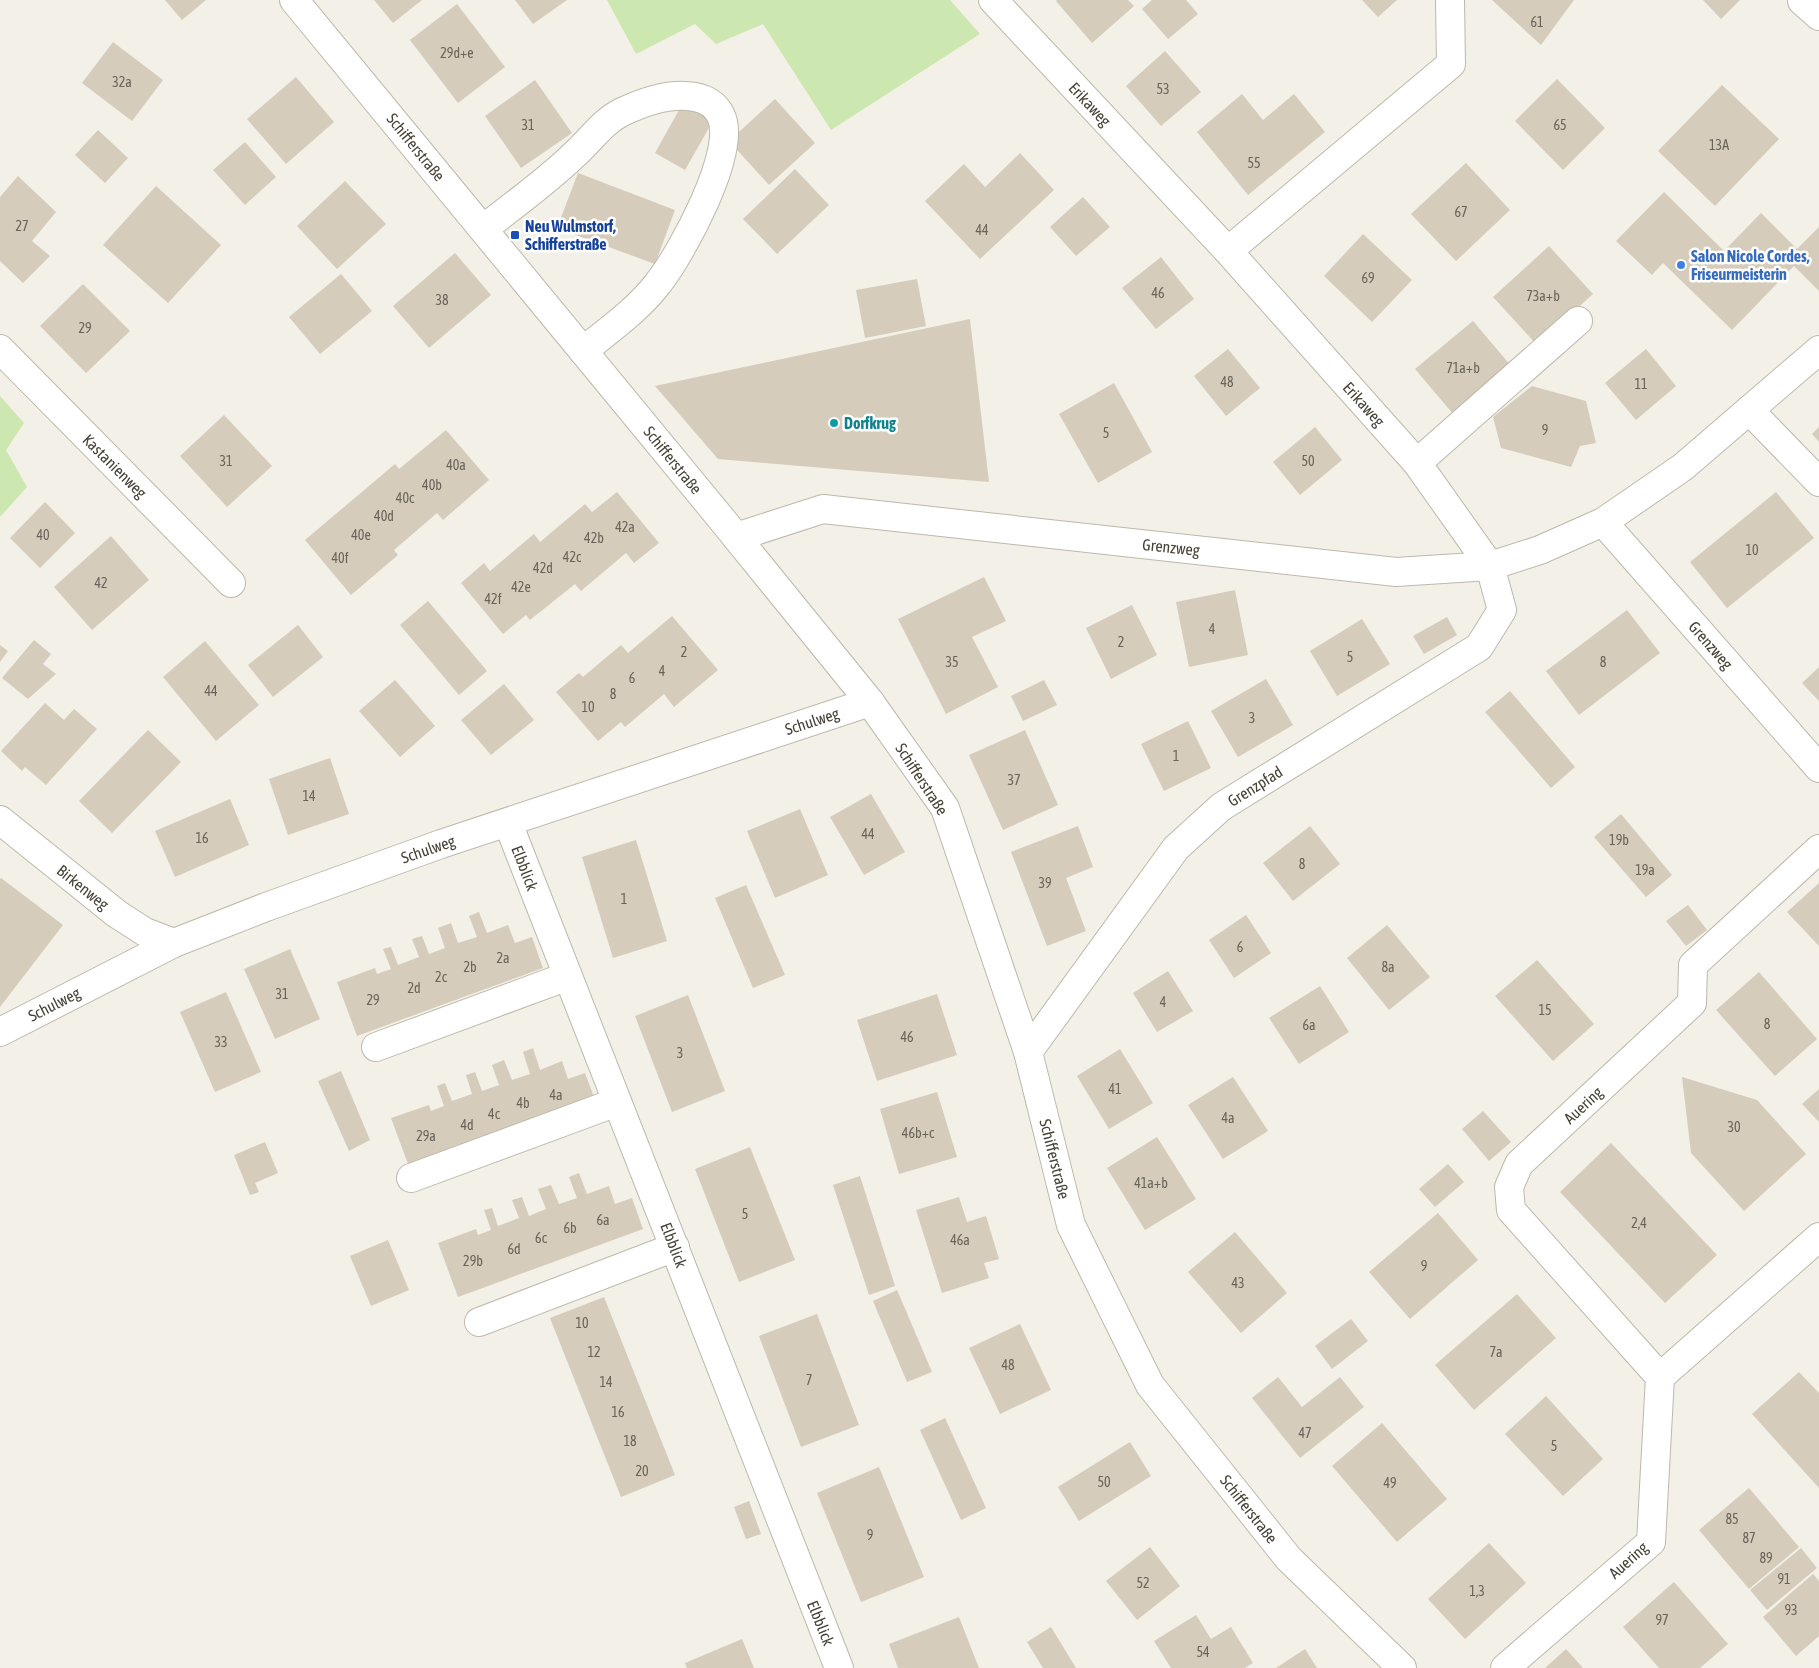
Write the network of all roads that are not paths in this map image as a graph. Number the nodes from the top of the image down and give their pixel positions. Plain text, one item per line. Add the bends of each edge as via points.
1 (294, 0) edge
2 (992, 0) edge
3 (1450, 0) edge
4 (1802, 1) edge
5 (1819, 16) edge
6 (483, 229) junction
7 (1228, 251) junction
8 (1578, 321) dead end
9 (0, 349) edge
10 (1819, 350) edge
11 (583, 351) junction
12 (1749, 410) junction
13 (1417, 463) junction
14 (1819, 482) edge
15 (1603, 522) junction
16 (736, 537) junction
17 (1490, 566) junction
18 (230, 583) dead end
19 (870, 702) junction
20 (1819, 768) edge
21 (0, 820) edge
22 (508, 823) junction
23 (1819, 849) edge
24 (174, 943) junction
25 (568, 976) junction
26 (0, 1032) edge
27 (376, 1047) dead end
28 (1028, 1052) junction
29 (617, 1102) junction
30 (411, 1178) dead end
31 (1819, 1237) edge
32 (675, 1247) junction
33 (479, 1322) dead end
34 (1660, 1377) junction
35 (839, 1668) edge
36 (1402, 1668) edge
37 (1504, 1668) edge

1 - 6 street, Schifferstraße
2 - 7 street, Erikaweg
3 - 7 street via 1451,64
4 - 5 street
6 - 11 street, Schifferstraße
6 - 11 street via 566,162 620,113 662,97 684,95 702,98 713,105 722,117 721,151 708,195 682,245 659,283
7 - 13 street, Erikaweg
8 - 13 street
9 - 18 street, Kastanienweg
10 - 12 street, Grenzweg
11 - 16 street, Schifferstraße
12 - 14 street
12 - 15 street, Grenzweg via 1683,467
13 - 17 street, Erikaweg
15 - 17 street, Grenzweg via 1540,550
15 - 20 street, Grenzweg
16 - 17 street, Grenzweg via 823,509 1396,572
16 - 19 street, Schifferstraße
17 - 28 street, Grenzpfad via 1502,610 1479,647 1221,807 1176,848
19 - 22 street, Schulweg
19 - 28 street, Schifferstraße via 945,808
21 - 24 street, Birkenweg via 117,914 145,932
22 - 24 street, Schulweg via 441,844
22 - 25 street, Elbblick
23 - 34 street, Auering via 1694,965 1692,1003 1519,1164 1509,1187 1511,1210
24 - 26 street, Schulweg
25 - 27 street
25 - 29 street, Elbblick
28 - 36 street, Schifferstraße via 1071,1225 1150,1385 1289,1559
29 - 30 street
29 - 32 street, Elbblick
31 - 34 street
32 - 33 street
32 - 35 street, Elbblick
34 - 37 street, Auering via 1651,1542

